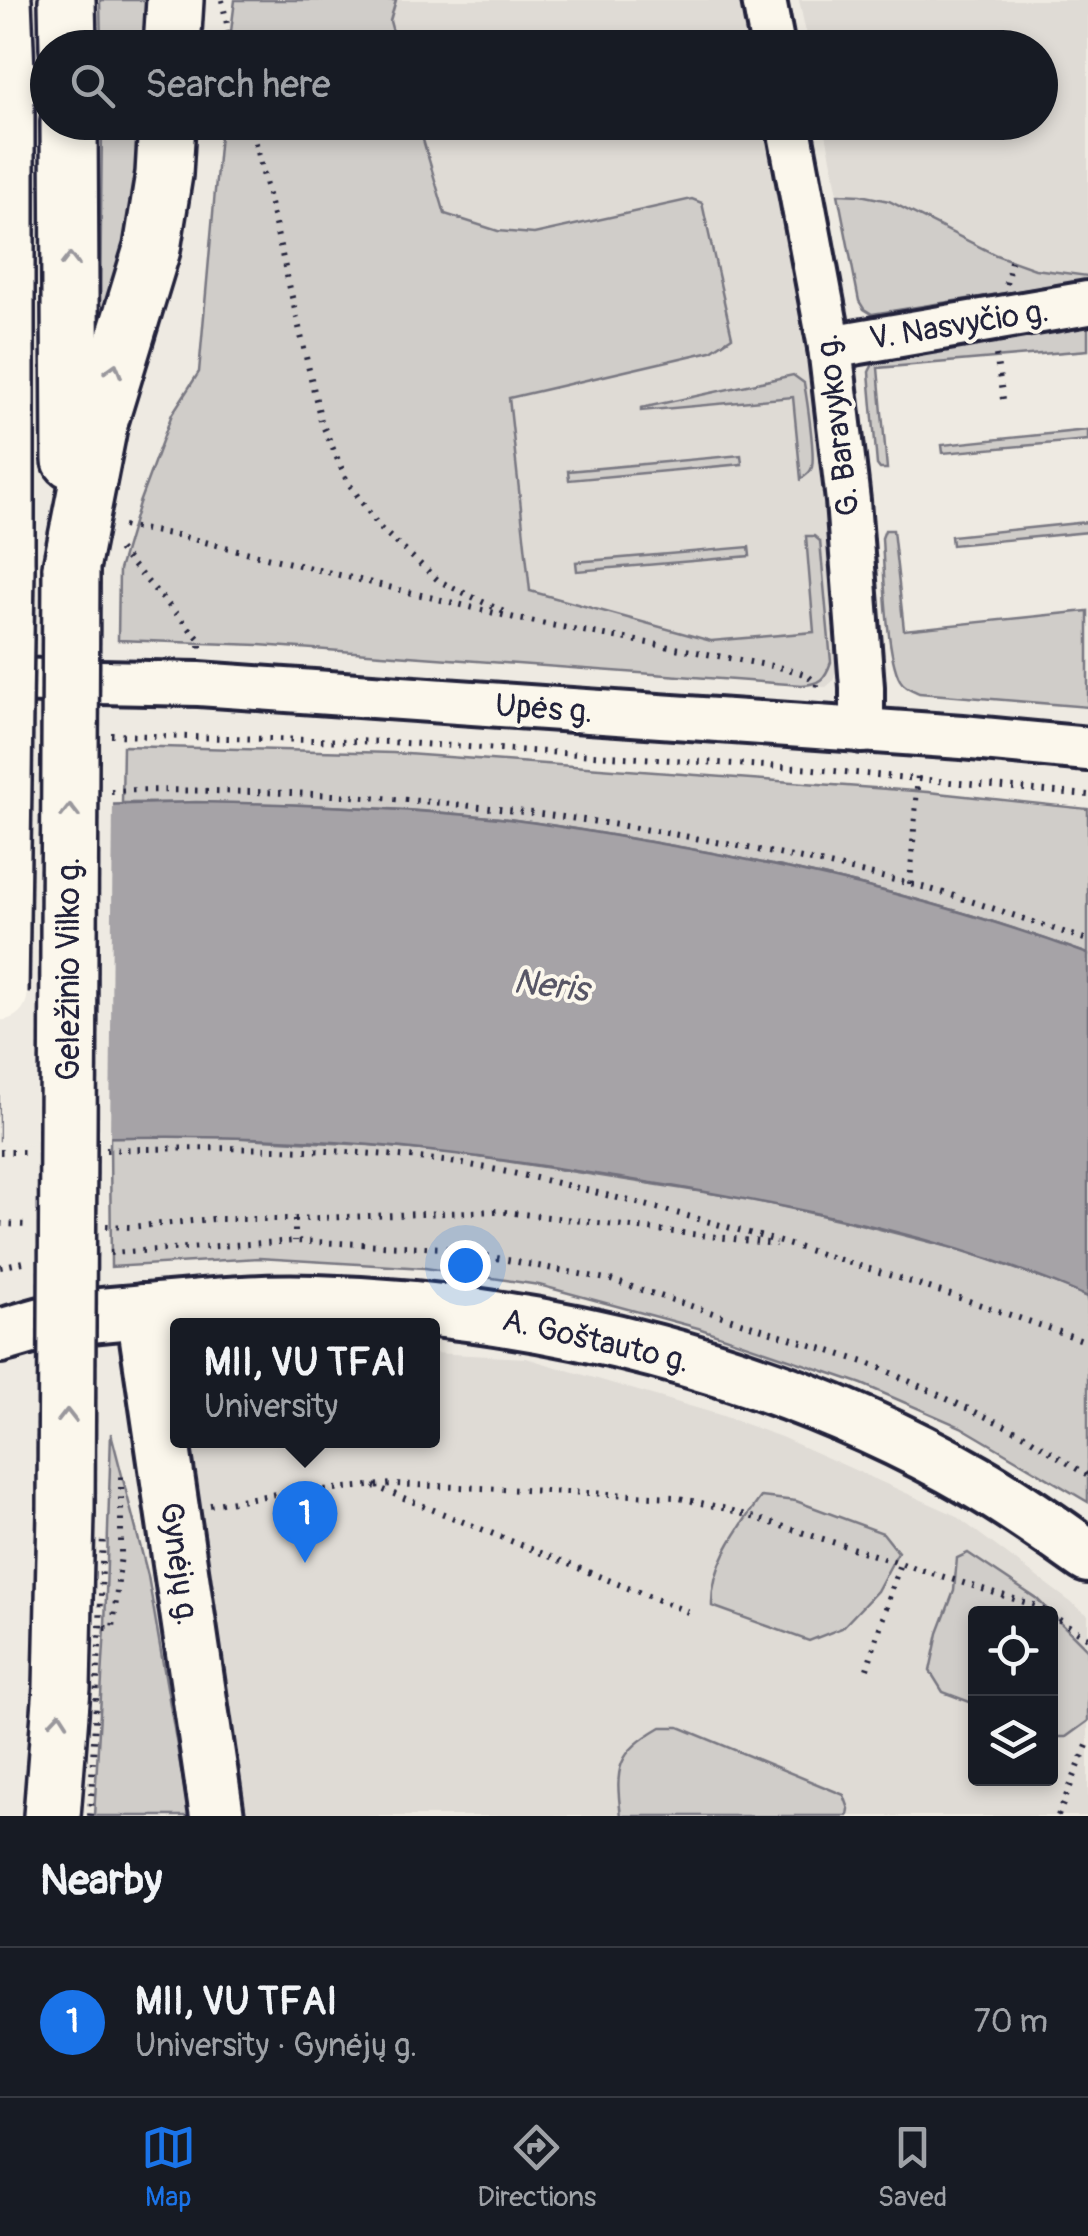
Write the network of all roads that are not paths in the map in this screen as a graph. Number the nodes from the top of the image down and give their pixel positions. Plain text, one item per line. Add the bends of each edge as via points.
1 (3, 0) edge
2 (67, 0) edge
3 (764, 0) edge
4 (198, 1) edge
5 (68, 30) edge
6 (182, 30) edge
7 (770, 30) edge
8 (70, 140) edge
9 (166, 140) edge
10 (791, 140) edge
11 (1088, 304) edge
12 (830, 346) junction
13 (3, 552) edge
14 (94, 558) junction
15 (0, 680) edge
16 (862, 731) junction
17 (1088, 748) edge
18 (0, 993) edge
19 (143, 1312) junction
20 (0, 1336) edge
21 (1088, 1556) edge
22 (52, 1816) edge
23 (217, 1816) edge

1 - 13 highway, Geležinio Vilko g.
2 - 5 highway
3 - 7 street
4 - 6 highway
14 -> 8 highway, Geležinio Vilko g.
14 -> 9 highway via 100,420 152,249
10 - 12 street, G. Baravyko g.
11 - 12 street, V. Nasvyčio g.
12 - 16 street, G. Baravyko g. via 848,501
13 - 18 highway, Geležinio Vilko g., bridge
22 -> 14 highway, Geležinio Vilko g., bridge via 62,1688
15 - 16 street, Upės g. via 199,684
16 - 17 street, Upės g.
19 - 20 main road, A. Goštauto g. via 58,1320
19 - 21 main road, A. Goštauto g. via 314,1302 399,1307 584,1334 686,1360 852,1420 974,1480
19 - 23 main road, Gynėjų g.

